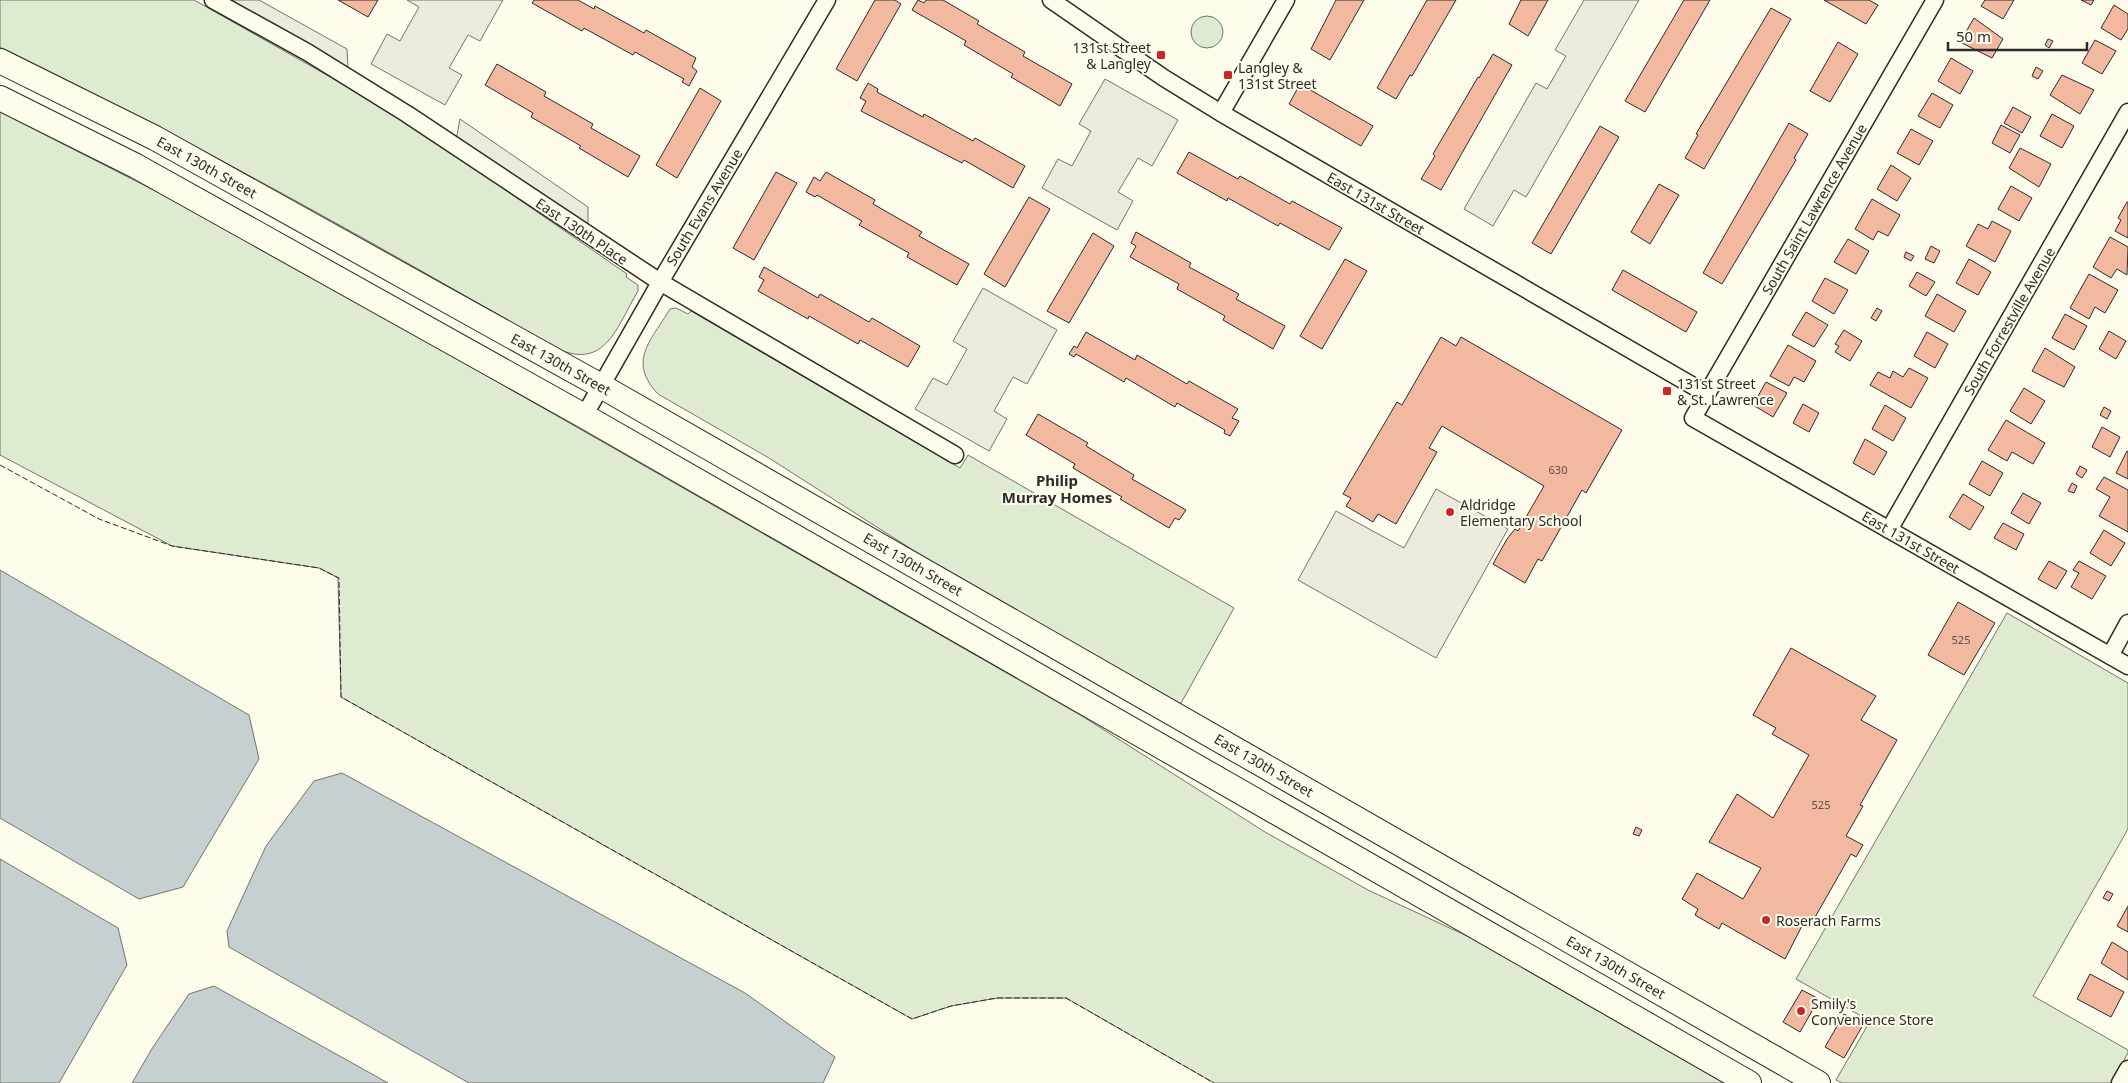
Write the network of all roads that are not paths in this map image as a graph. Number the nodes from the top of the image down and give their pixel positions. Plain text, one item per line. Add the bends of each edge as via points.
1 (213, 0) edge
2 (827, 0) edge
3 (1051, 0) edge
4 (1286, 0) edge
5 (1935, 0) edge
6 (0, 61) edge
7 (0, 98) edge
8 (2128, 112) edge
9 (1221, 113) junction
10 (660, 282) junction
11 (601, 386) junction
12 (1707, 394) junction
13 (584, 416) junction
14 (1693, 418) joint
15 (955, 456) dead end
16 (1889, 530) junction
17 (2128, 623) edge
18 (2110, 656) junction
19 (2128, 666) edge
20 (2128, 1069) edge
21 (1749, 1083) edge
22 (1818, 1083) edge
23 (2120, 1083) edge

1 - 10 street, East 130th Place via 307,52 407,114
2 - 10 street, South Evans Avenue
3 - 9 street, East 131st Street
4 - 9 street
5 - 12 street, South Saint Lawrence Avenue
6 - 11 main road, East 130th Street via 155,138
7 - 13 main road via 136,166
8 - 16 street, South Forrestville Avenue
9 - 12 street, East 131st Street
10 - 11 street, South Evans Avenue
10 - 15 street, East 130th Place
11 - 13 street, South Evans Avenue
11 - 22 main road, East 130th Street
12 - 14 street, South Saint Lawrence Avenue
13 - 21 main road
14 - 16 street, East 131st Street
16 - 18 street, East 131st Street
17 - 18 street
18 - 19 street, East 131st Street
20 - 23 street

